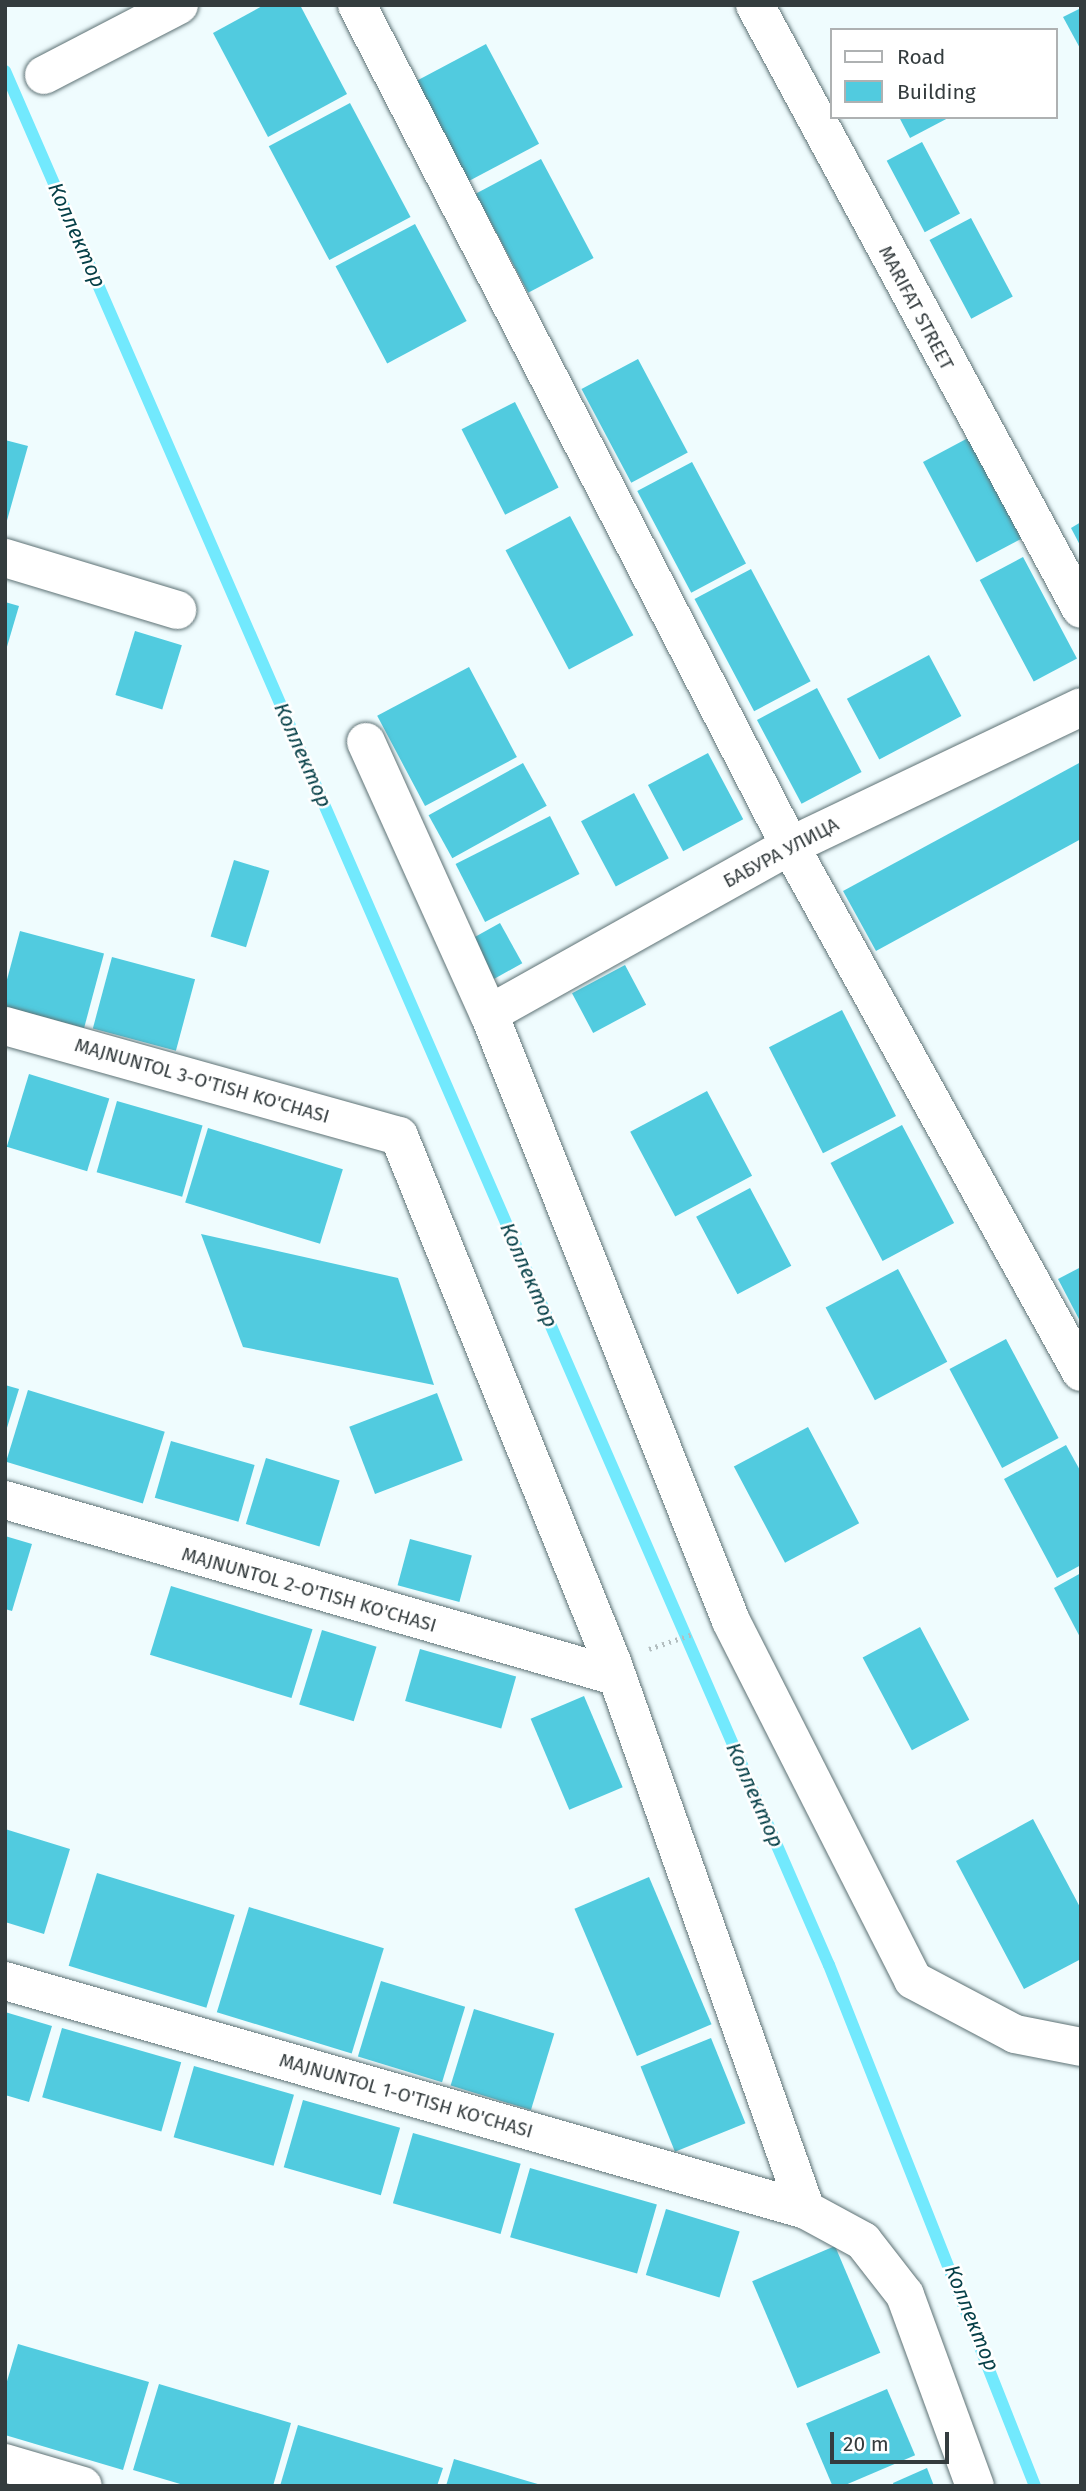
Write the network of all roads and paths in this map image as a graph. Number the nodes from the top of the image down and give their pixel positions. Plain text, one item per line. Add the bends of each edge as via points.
1 (179, 5) edge
2 (357, 5) edge
3 (755, 5) edge
4 (44, 75) dead end
5 (5, 558) edge
6 (1081, 608) edge
7 (177, 610) dead end
8 (1081, 707) edge
9 (366, 742) dead end
10 (790, 846) junction
11 (489, 1014) junction
12 (5, 1026) edge
13 (1081, 1372) edge
14 (5, 1500) edge
15 (730, 1621) junction
16 (613, 1669) junction
17 (5, 1981) edge
18 (1081, 2047) edge
19 (806, 2210) junction
20 (5, 2463) edge
21 (83, 2486) edge
22 (975, 2486) edge

1 - 4 street
2 - 10 street
3 - 6 street, MARIFAT STREET
5 - 7 street
8 - 10 street, БАБУРА УЛИЦА
9 - 11 street
10 - 11 street, БАБУРА УЛИЦА
10 - 13 street
11 - 15 street
12 - 16 street, MAJNUNTOL 3-O'TISH KO'CHASI via 399,1136
14 - 16 street, MAJNUNTOL 2-O'TISH KO'CHASI
15 - 16 path
15 - 18 street via 913,1980 1015,2034
16 - 19 street
17 - 19 street, MAJNUNTOL 1-O'TISH KO'CHASI
19 - 22 street, MAJNUNTOL 1-O'TISH KO'CHASI via 863,2241 905,2295
20 - 21 street

